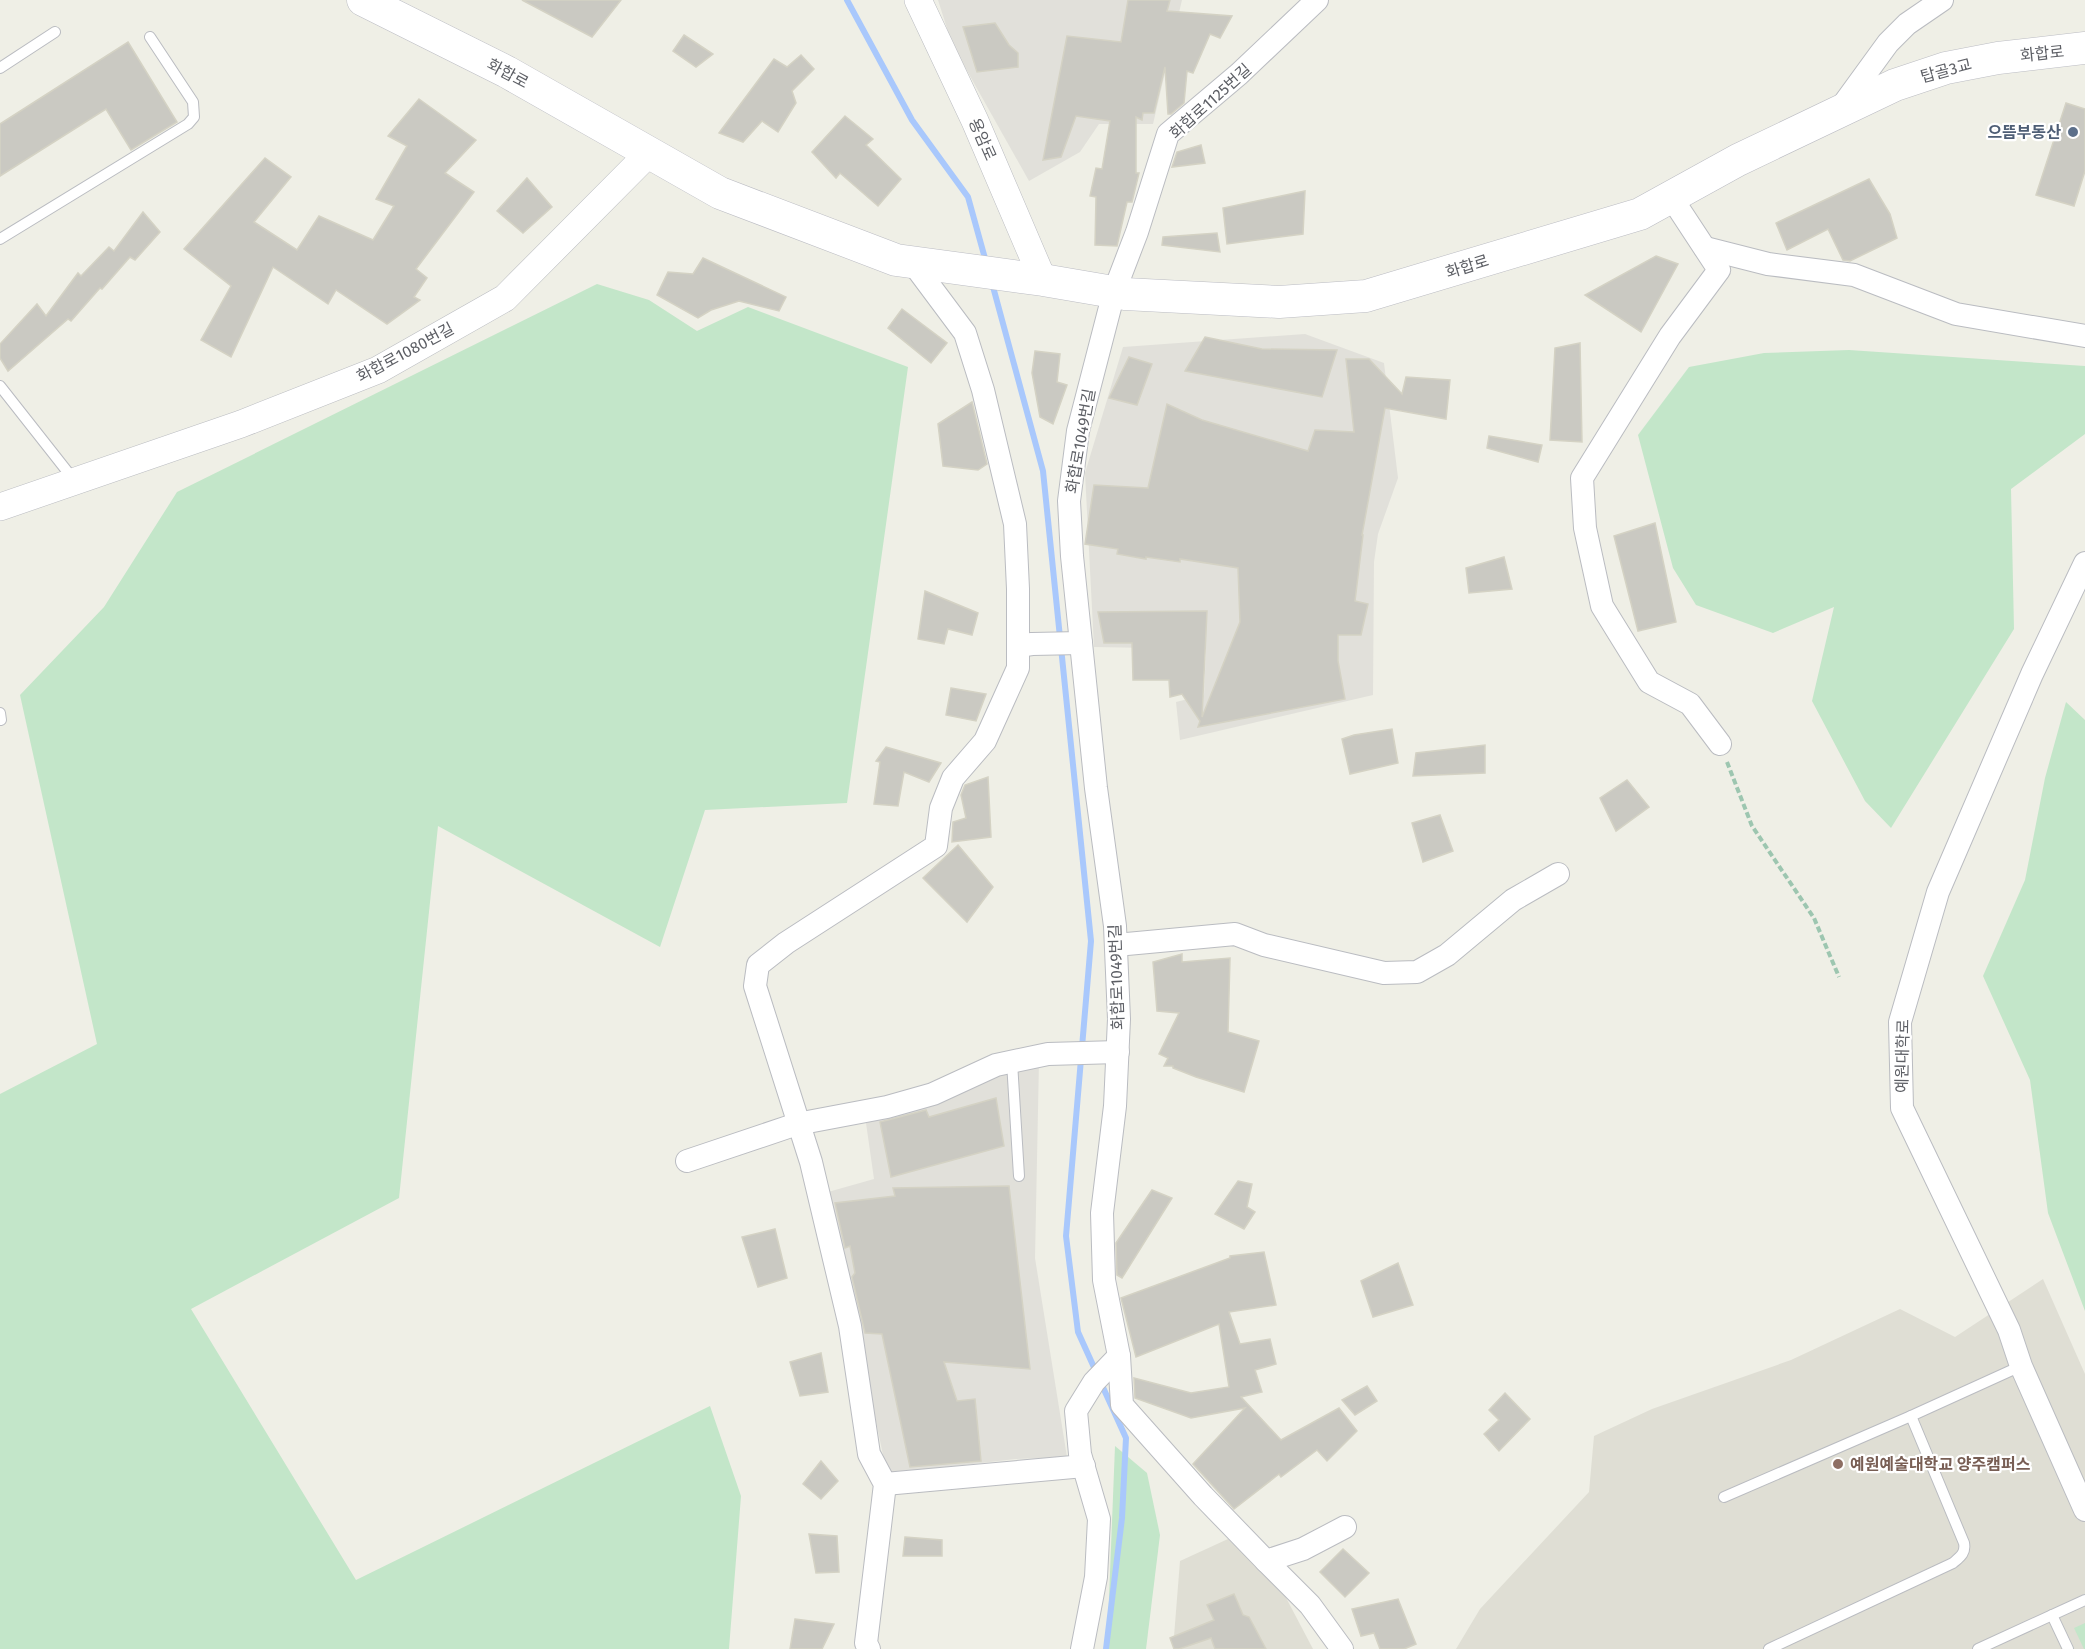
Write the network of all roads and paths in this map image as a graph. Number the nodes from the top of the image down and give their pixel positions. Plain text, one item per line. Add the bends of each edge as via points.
1 (363, 0) edge
2 (918, 0) edge
3 (1317, 0) edge
4 (1942, 0) edge
5 (56, 32) dead end
6 (150, 37) dead end
7 (2085, 48) edge
8 (1998, 58) joint
9 (0, 68) edge
10 (1895, 85) joint
11 (1836, 113) junction
12 (650, 152) junction
13 (1671, 197) junction
14 (0, 238) edge
15 (1705, 248) junction
16 (912, 262) junction
17 (1043, 280) junction
18 (1114, 292) junction
19 (2085, 336) edge
20 (0, 386) edge
21 (74, 480) junction
22 (0, 507) edge
23 (2085, 562) edge
24 (1078, 643) junction
25 (1025, 645) junction
26 (1720, 744) joint
27 (1558, 874) dead end
28 (1116, 945) junction
29 (1839, 977) dead end
30 (1107, 1052) junction
31 (1012, 1062) junction
32 (797, 1124) junction
33 (687, 1161) dead end
34 (1019, 1176) dead end
35 (2021, 1366) junction
36 (1107, 1368) junction
37 (1911, 1416) junction
38 (1084, 1466) junction
39 (885, 1484) junction
40 (1724, 1497) dead end
41 (2085, 1510) edge
42 (1345, 1527) dead end
43 (1266, 1561) junction
44 (2085, 1600) edge
45 (2052, 1615) junction
46 (869, 1649) edge
47 (1083, 1649) edge
48 (1342, 1649) edge
49 (1769, 1649) edge
50 (1978, 1649) edge
51 (2068, 1649) edge

1 - 12 main road, 화합로 via 404,14
2 - 17 street, 용암로
3 - 18 street, 화합로1125번길 via 1168,134
4 - 11 street via 1907,24 1888,43
5 - 9 lane
6 - 14 lane via 193,102 194,117
7 - 8 main road, 화합로
8 - 10 main road, 탑골3교 via 1946,68
10 - 11 main road, 화합로
11 - 13 main road, 화합로
12 - 16 main road, 화합로 via 720,193 896,260
12 - 21 street, 화합로1080번길 via 505,298 378,370 241,424
13 - 15 street
13 - 18 main road, 화합로 via 1640,214 1366,296 1279,302
15 - 19 street via 1768,264 1854,275 1956,314
15 - 26 street via 1719,270 1670,336 1582,478 1585,528 1602,606 1649,682 1689,704
16 - 17 main road, 화합로
16 - 25 street via 965,333 983,390 1015,524
17 - 18 main road, 화합로
18 - 24 street, 화합로1049번길 via 1078,431 1069,501
20 - 21 lane
21 - 22 street, 화합로1080번길
23 - 35 street, 예원대학로 via 1938,892 1900,1022 1902,1108 2008,1330
24 - 25 street
24 - 28 street, 화합로1049번길
25 - 32 street via 985,741 953,778 941,808 936,846 758,965 755,986
26 - 29 path via 1752,826 1814,918
27 - 28 street via 1513,900 1447,955 1417,972 1384,973 1264,945 1234,934
28 - 30 street, 화합로1049번길 via 1119,1019
30 - 31 street via 1048,1054
30 - 36 street, 화합로1049번길 via 1115,1106 1102,1213
31 - 32 street via 996,1065 933,1094
31 - 34 lane
32 - 33 street
32 - 39 street via 811,1162 850,1326 869,1454
35 - 37 lane
35 - 41 street, 예원대학로
36 - 38 street via 1076,1411
36 - 43 street, 화합로1049번길 via 1122,1405
37 - 40 lane
37 - 49 lane via 1962,1535 1963,1554 1953,1563
38 - 39 street
38 - 47 street via 1099,1519 1096,1577
39 - 46 street via 866,1643
42 - 43 street via 1303,1549
43 - 48 street, 화합로1049번길 via 1310,1605
44 - 45 lane
45 - 50 lane
45 - 51 lane

